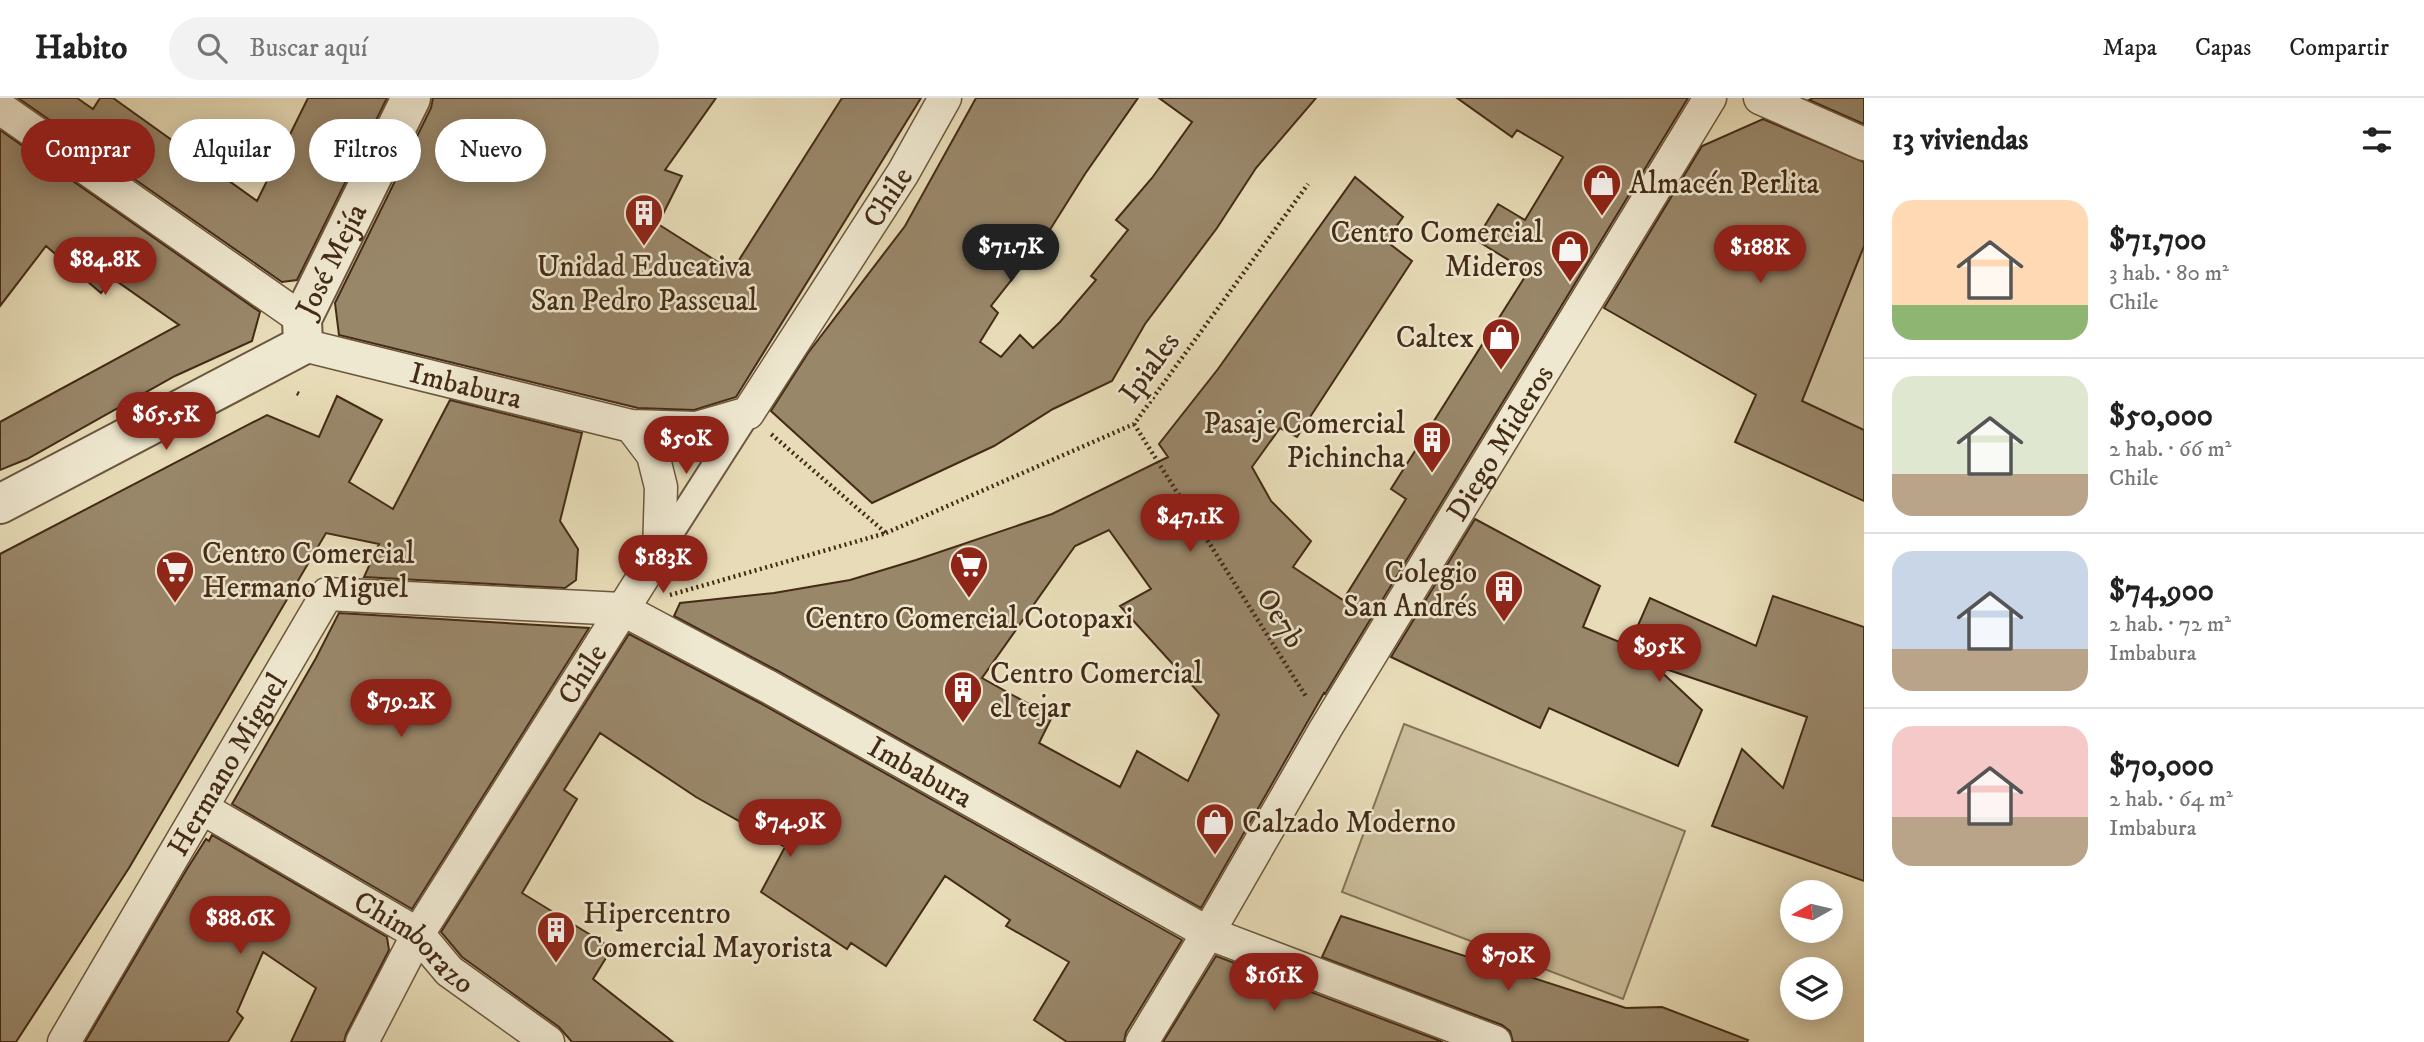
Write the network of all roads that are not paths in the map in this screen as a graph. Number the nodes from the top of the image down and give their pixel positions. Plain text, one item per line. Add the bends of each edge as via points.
1 (411, 98) edge
2 (945, 98) edge
3 (1710, 98) edge
4 (1760, 98) edge
5 (0, 108) edge
6 (1864, 144) edge
7 (303, 332) junction
8 (758, 422) junction
9 (631, 426) junction
10 (0, 504) edge
11 (659, 552) junction
12 (327, 594) joint
13 (622, 609) junction
14 (202, 808) junction
15 (1208, 933) junction
16 (418, 934) junction
17 (64, 1042) edge
18 (362, 1042) edge
19 (548, 1042) edge
20 (1142, 1042) edge
21 (1495, 1042) edge

1 - 7 street, José Mejía
2 - 8 street, Chile
3 - 15 street, Diego Mideros via 1326,727
4 - 6 street
5 - 7 street, Imbabura
7 - 9 street, Imbabura
7 - 10 street, José Mejía
8 - 9 street, Imbabura via 696,428
8 - 11 street, Chile
9 - 11 street via 653,455 661,487
11 - 13 street, Chile
12 - 13 street, Imbabura
12 - 14 street, Hermano Miguel
13 - 15 street, Imbabura
13 - 16 street, Chile
14 - 16 street, Chimborazo
14 - 17 street, Hermano Miguel
15 - 20 street, Diego Mideros
15 - 21 street, Imbabura
16 - 18 street, Chile
16 - 19 street, Chimborazo via 449,971

